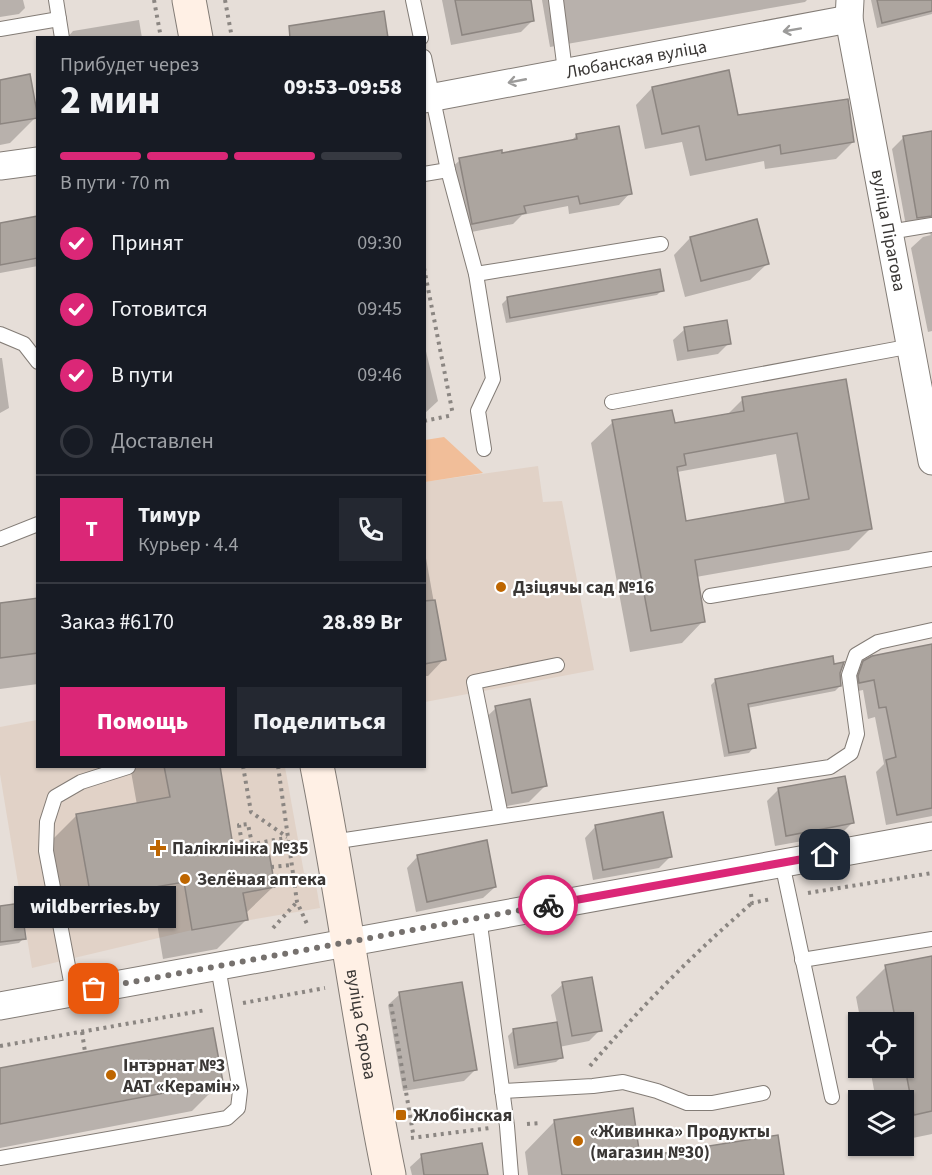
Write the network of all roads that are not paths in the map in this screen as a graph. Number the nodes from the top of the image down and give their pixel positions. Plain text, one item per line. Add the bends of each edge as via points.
1 (56, 0) edge
2 (189, 0) edge
3 (413, 0) edge
4 (556, 0) edge
5 (849, 10) edge
6 (59, 19) junction
7 (0, 29) edge
8 (62, 36) edge
9 (196, 36) edge
10 (421, 36) edge
11 (565, 71) junction
12 (426, 78) edge
13 (428, 98) edge
14 (36, 161) edge
15 (0, 166) edge
16 (448, 170) junction
17 (426, 174) edge
18 (932, 225) edge
19 (889, 232) junction
20 (661, 244) dead end
21 (476, 274) junction
22 (0, 334) edge
23 (912, 346) junction
24 (36, 359) edge
25 (612, 402) dead end
26 (484, 449) dead end
27 (932, 461) edge
28 (36, 525) edge
29 (0, 539) edge
30 (932, 559) edge
31 (710, 596) dead end
32 (932, 630) edge
33 (557, 665) dead end
34 (125, 768) edge
35 (317, 768) edge
36 (501, 816) junction
37 (932, 836) edge
38 (332, 842) junction
39 (782, 863) junction
40 (479, 917) junction
41 (932, 939) edge
42 (350, 943) junction
43 (802, 960) junction
44 (218, 967) junction
45 (73, 992) junction
46 (0, 1006) edge
47 (502, 1090) junction
48 (763, 1093) dead end
49 (832, 1097) dead end
50 (0, 1158) edge
51 (388, 1175) edge
52 (510, 1175) edge

1 - 6 lane
2 - 9 street
3 - 10 lane
4 - 11 lane
5 -> 11 street, Любанская вуліца
5 - 19 street, вуліца Пірагова
6 - 7 lane
6 - 8 lane
11 -> 13 street, Любанская вуліца
12 - 13 lane
13 - 16 lane
14 - 15 street
16 - 17 lane
16 - 21 lane
18 - 19 lane
19 - 23 street, вуліца Пірагова
20 - 21 lane
21 - 26 lane via 493,380 478,411
22 - 24 lane via 24,344
23 - 25 lane
23 - 27 street, вуліца Пірагова
28 - 29 lane
30 - 31 lane
32 - 36 lane via 878,642 856,655 849,675 857,734 851,753 830,767
33 - 36 lane via 474,682
34 - 45 lane via 81,782 55,797 47,822 46,850
35 - 38 street, вуліца Сярова
36 - 38 lane
37 - 39 street
38 - 42 street, вуліца Сярова
39 - 40 street
39 - 43 lane
40 - 42 street
40 - 47 lane
41 - 43 lane
42 - 44 street
42 - 51 street, вуліца Сярова
43 - 49 lane
44 - 45 street
44 - 50 lane via 240,1091 238,1108 226,1118
45 - 46 street
47 - 48 lane via 623,1082 687,1103
47 - 52 lane

